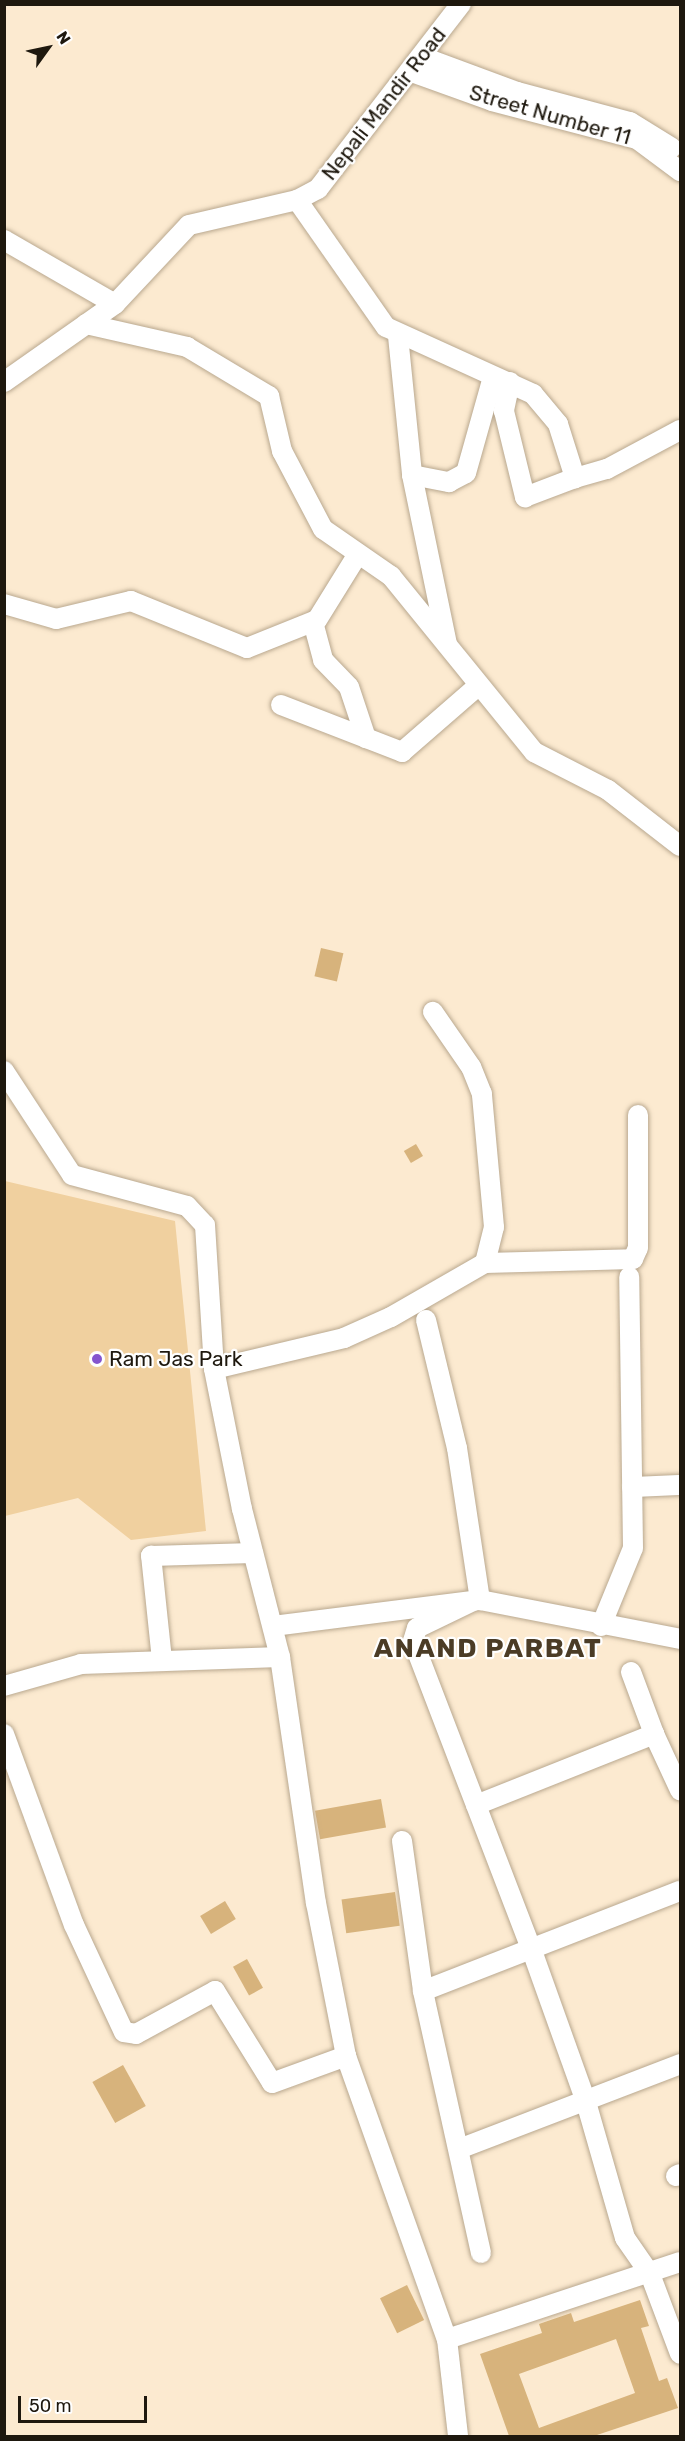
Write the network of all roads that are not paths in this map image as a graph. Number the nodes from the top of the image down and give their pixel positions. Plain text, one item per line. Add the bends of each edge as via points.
1 (461, 4) edge
2 (418, 65) junction
3 (681, 156) edge
4 (681, 171) edge
5 (297, 200) junction
6 (4, 240) edge
7 (115, 304) junction
8 (86, 324) junction
9 (398, 336) junction
10 (502, 379) junction
11 (4, 382) edge
12 (681, 430) edge
13 (412, 475) junction
14 (575, 478) junction
15 (358, 554) junction
16 (4, 604) edge
17 (313, 622) junction
18 (448, 648) junction
19 (478, 686) junction
20 (281, 705) dead end
21 (366, 738) junction
22 (681, 846) edge
23 (433, 1012) dead end
24 (4, 1071) edge
25 (638, 1115) dead end
26 (485, 1263) junction
27 (629, 1277) dead end
28 (426, 1320) dead end
29 (214, 1369) junction
30 (681, 1485) edge
31 (632, 1487) junction
32 (254, 1553) junction
33 (476, 1600) junction
34 (273, 1626) junction
35 (602, 1626) junction
36 (681, 1638) edge
37 (280, 1657) junction
38 (162, 1660) junction
39 (630, 1672) dead end
40 (4, 1686) edge
41 (4, 1734) edge
42 (654, 1734) junction
43 (681, 1790) edge
44 (476, 1805) junction
45 (402, 1841) dead end
46 (681, 1891) edge
47 (531, 1948) junction
48 (423, 1991) junction
49 (346, 2056) junction
50 (681, 2064) edge
51 (586, 2102) junction
52 (459, 2148) junction
53 (481, 2253) dead end
54 (681, 2262) edge
55 (650, 2274) junction
56 (447, 2339) junction
57 (681, 2354) edge
58 (458, 2436) edge

1 - 2 street, Nepali Mandir Road
2 - 3 street, Street Number 11 via 630,122 652,131
2 - 4 street, Street Number 11 via 492,101 637,140
2 - 5 street, Nepali Mandir Road via 333,173
5 - 7 street, Nepali Mandir Road via 189,225
5 - 9 street via 374,312
6 - 7 street
7 - 8 street, Nepali Mandir Road
8 - 11 street, Nepali Mandir Road
8 - 15 street via 188,347 269,396 282,451 323,529
9 - 10 street
9 - 13 street
10 - 13 street via 466,473 449,482
10 - 14 street via 532,394 558,424
10 - 14 street via 504,411 525,497
12 - 14 street via 607,469
13 - 18 street
15 - 17 street
15 - 18 street via 391,576
16 - 17 street via 56,619 131,601 247,648
17 - 21 street via 322,660 349,687
18 - 19 street
19 - 21 street via 402,752
19 - 22 street via 534,752 608,790
20 - 21 street
23 - 26 street via 471,1067 482,1094 494,1227
24 - 29 street via 72,1175 187,1206 201,1217
25 - 26 street via 638,1248 633,1259
26 - 29 street via 392,1317 344,1338
27 - 31 street
28 - 33 street via 457,1448
29 - 32 street
30 - 31 street
31 - 35 street via 633,1548
32 - 34 street
32 - 38 street via 152,1556
33 - 34 street
33 - 35 street
33 - 44 street via 417,1628 413,1641
34 - 37 street
35 - 36 street
37 - 38 street
37 - 49 street via 316,1903
38 - 40 street via 61,1667
39 - 42 street
41 - 49 street via 74,1925 124,2032 136,2034 215,1991 272,2083
42 - 43 street
42 - 44 street
44 - 47 street
45 - 48 street
46 - 47 street
47 - 48 street
47 - 51 street
48 - 52 street
49 - 56 street
50 - 51 street
51 - 52 street
51 - 55 street via 625,2238
52 - 53 street
54 - 55 street
55 - 56 street
55 - 57 street
56 - 58 street

